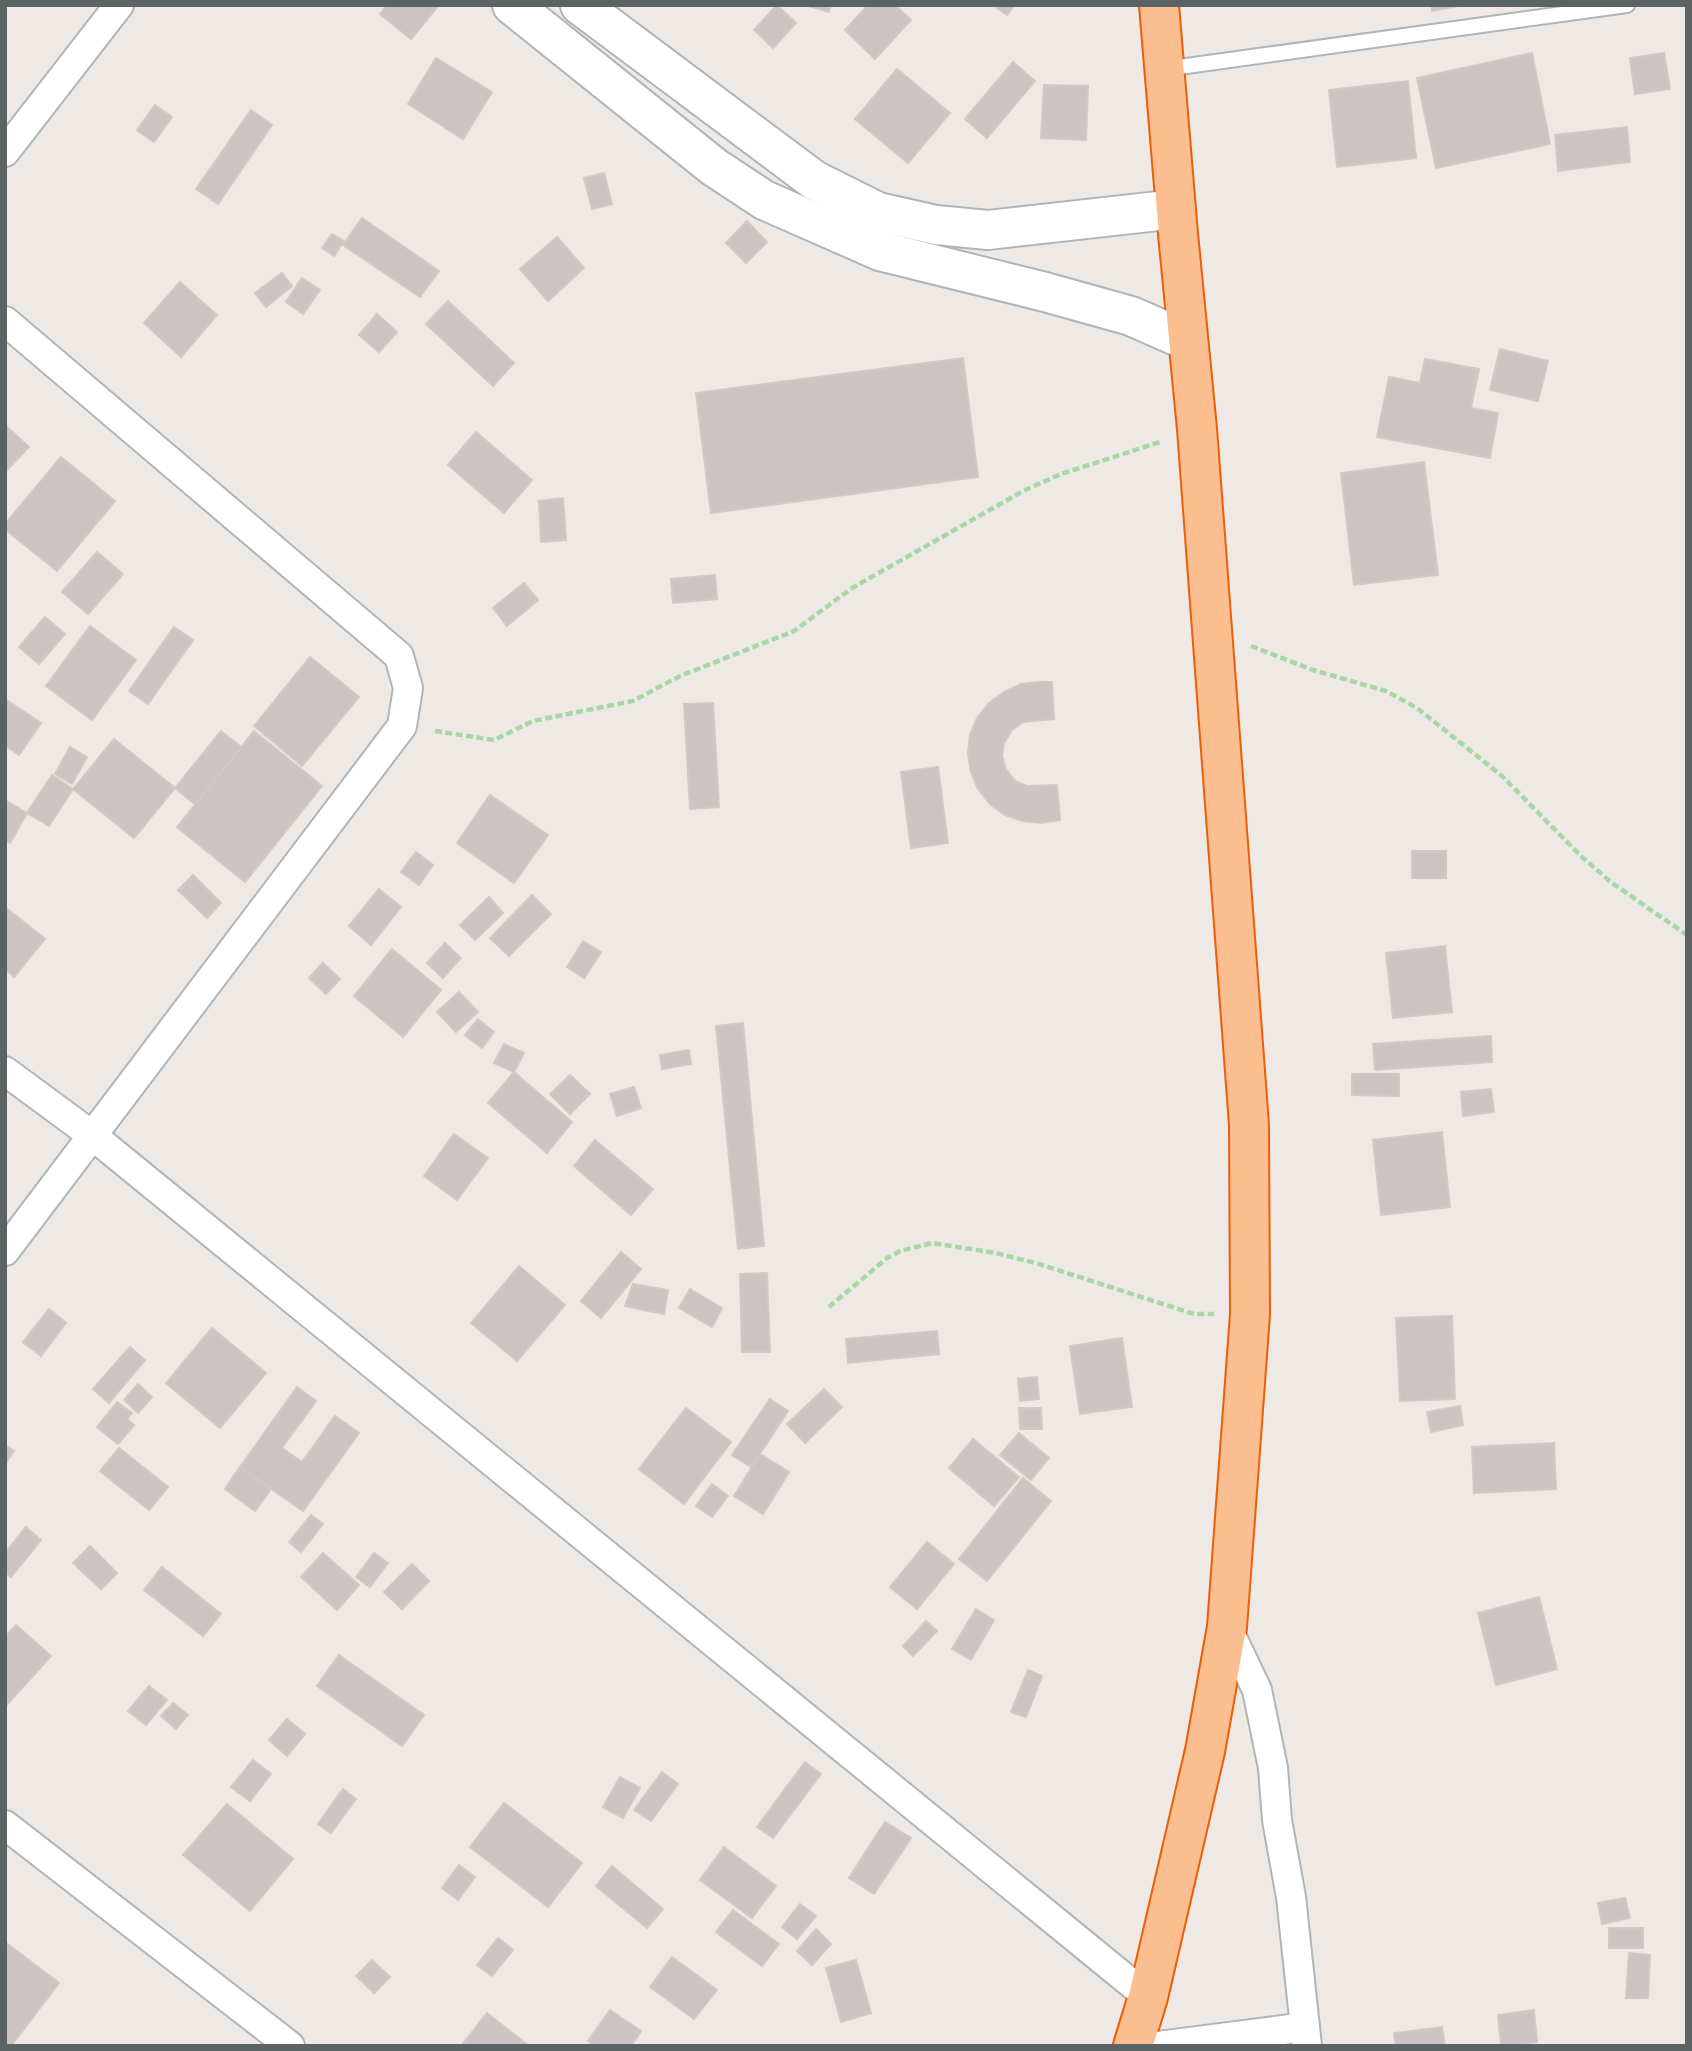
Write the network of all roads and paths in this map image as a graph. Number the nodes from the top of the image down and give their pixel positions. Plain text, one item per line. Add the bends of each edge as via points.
1 (119, 5) edge
2 (512, 5) edge
3 (580, 5) edge
4 (1159, 5) edge
5 (1627, 5) edge
6 (1163, 69) junction
7 (5, 152) edge
8 (1177, 221) junction
9 (5, 321) edge
10 (1187, 327) junction
11 (1197, 429) junction
12 (1211, 631) junction
13 (402, 726) junction
14 (1687, 935) edge
15 (5, 1071) edge
16 (93, 1136) junction
17 (5, 1251) edge
18 (829, 1307) dead end
19 (1250, 1314) junction
20 (1227, 1627) junction
21 (5, 1825) edge
22 (1148, 1997) junction
23 (1306, 2036) edge
24 (290, 2046) edge
25 (1133, 2046) edge
26 (1158, 2046) edge

1 - 7 street
2 - 10 street via 714,167 764,200 880,251
3 - 8 street via 814,180 878,212 988,230
4 - 6 highway
5 - 6 lane
6 - 8 highway
8 - 10 highway
9 - 13 street via 399,656 408,688
10 - 11 highway
11 - 12 highway
11 - 13 path via 1026,490 852,587 794,631 680,676 634,701 533,721 494,740
12 - 14 path via 1313,670 1386,691 1417,708 1502,776 1612,883
12 - 19 highway via 1249,1125
13 - 16 street
15 - 16 street
16 - 17 street
16 - 22 street
18 - 19 path via 887,1258 932,1243 1040,1264 1194,1314
19 - 20 highway
20 - 22 highway via 1205,1751
20 - 23 street via 1257,1690 1273,1768
21 - 24 street
22 - 25 highway
23 - 26 street

